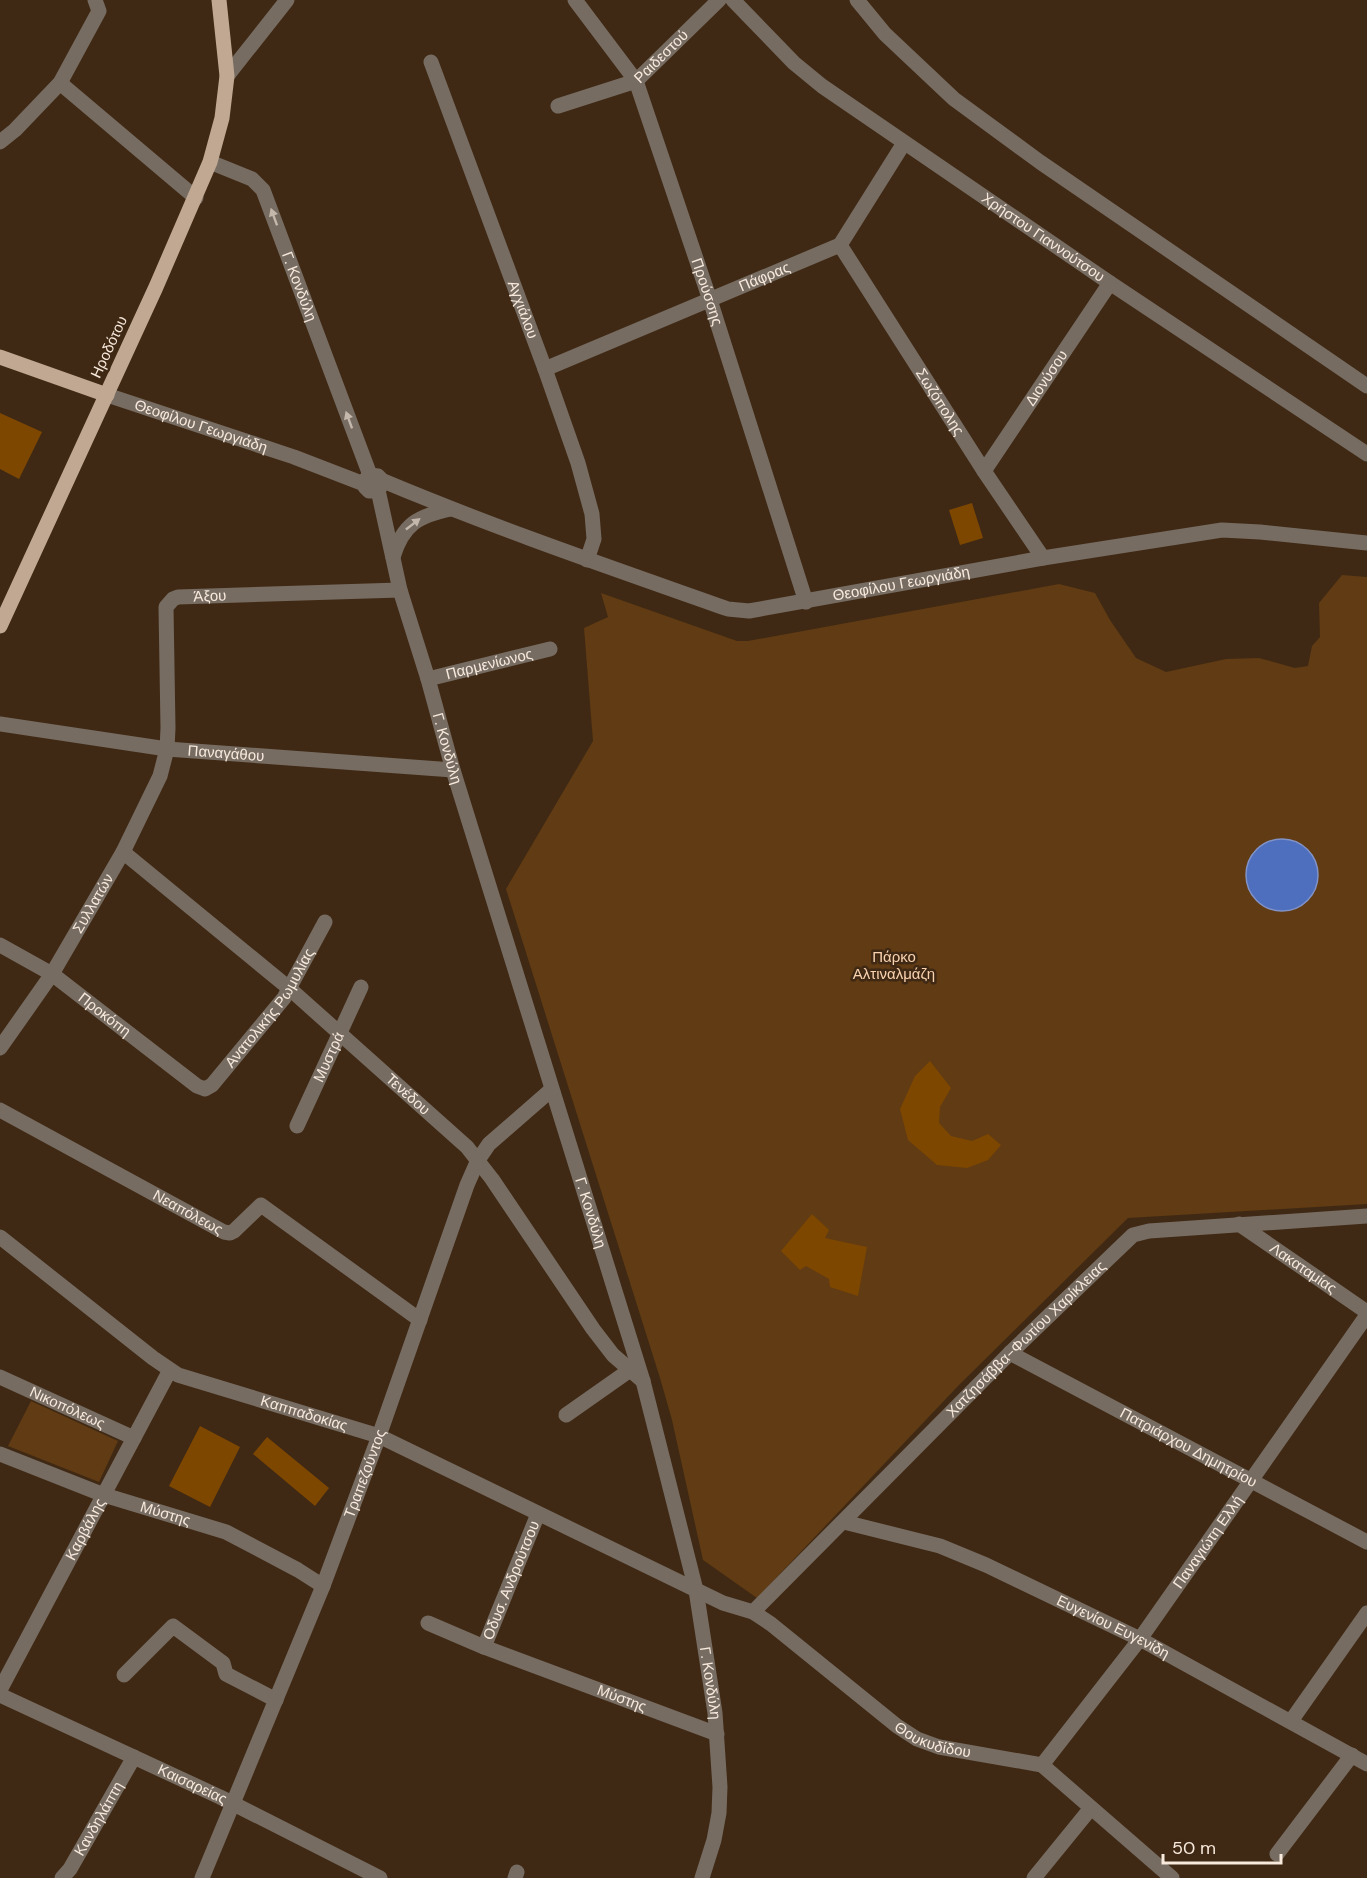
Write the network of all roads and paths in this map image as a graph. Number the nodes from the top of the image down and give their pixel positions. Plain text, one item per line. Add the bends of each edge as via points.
1 (95, 0) edge
2 (219, 0) edge
3 (287, 0) edge
4 (575, 0) edge
5 (719, 0) edge
6 (733, 0) edge
7 (857, 0) edge
8 (431, 62) dead end
9 (227, 76) junction
10 (636, 81) junction
11 (60, 83) junction
12 (558, 106) dead end
13 (0, 142) edge
14 (904, 143) junction
15 (210, 162) junction
16 (196, 198) junction
17 (840, 245) junction
18 (1110, 283) junction
19 (710, 300) junction
20 (0, 357) edge
21 (545, 369) junction
22 (1367, 386) edge
23 (107, 395) junction
24 (1367, 454) edge
25 (984, 471) junction
26 (373, 484) junction
27 (451, 509) junction
28 (1367, 543) edge
29 (1043, 558) junction
30 (393, 559) junction
31 (587, 560) junction
32 (400, 590) junction
33 (806, 602) junction
34 (0, 626) edge
35 (550, 649) dead end
36 (428, 679) junction
37 (0, 724) edge
38 (167, 749) junction
39 (453, 770) junction
40 (123, 852) junction
41 (325, 922) dead end
42 (0, 945) edge
43 (52, 974) junction
44 (361, 987) dead end
45 (290, 989) junction
46 (339, 1032) junction
47 (0, 1048) edge
48 (205, 1089) joint
49 (552, 1090) junction
50 (0, 1110) edge
51 (297, 1126) dead end
52 (478, 1160) junction
53 (1367, 1216) edge
54 (1239, 1224) junction
55 (3, 1244) edge
56 (1367, 1314) edge
57 (420, 1320) junction
58 (1010, 1353) junction
59 (170, 1370) junction
60 (630, 1371) junction
61 (0, 1377) edge
62 (644, 1381) junction
63 (566, 1416) dead end
64 (378, 1436) junction
65 (134, 1438) junction
66 (0, 1454) edge
67 (1253, 1480) junction
68 (104, 1495) junction
69 (538, 1514) junction
70 (844, 1522) junction
71 (1367, 1542) edge
72 (323, 1586) junction
73 (696, 1590) junction
74 (753, 1612) junction
75 (1367, 1613) edge
76 (428, 1623) dead end
77 (1140, 1640) junction
78 (484, 1647) junction
79 (124, 1675) dead end
80 (0, 1690) edge
81 (0, 1695) edge
82 (276, 1700) junction
83 (1291, 1721) junction
84 (717, 1734) junction
85 (1352, 1755) junction
86 (134, 1757) junction
87 (1367, 1764) edge
88 (1042, 1765) junction
89 (233, 1803) junction
90 (1091, 1808) junction
91 (1277, 1854) dead end
92 (62, 1878) edge
93 (202, 1878) edge
94 (380, 1878) edge
95 (702, 1878) edge
96 (1034, 1878) edge
97 (1172, 1878) edge

1 - 11 street via 99,11
2 - 9 main road, Ηροδότου
3 - 9 street
4 - 10 street, Προύσσης
5 - 10 street, Ραιδεστού
6 - 14 street, Χρήστου Γιαννούτσου via 822,86
7 - 22 street via 885,34 954,99
8 - 21 street, Αγχιάλου
9 - 15 main road, Ηροδότου via 222,118
10 - 12 street, Ραιδεστού
10 - 19 street, Προύσσης
11 - 13 street
11 - 16 street
14 - 17 street
14 - 18 street, Χρήστου Γιαννούτσου
15 - 16 main road, Ηροδότου
26 -> 15 street, Γ. Κονδύλη via 263,190 252,179
16 - 23 main road, Ηροδότου
17 - 19 street, Πάφρας
17 - 25 street, Σωζόπολης
18 - 24 street, Χρήστου Γιαννούτσου
18 - 25 street, Διονύσου
19 - 21 street, Πάφρας
19 - 33 street, Προύσσης
20 - 23 main road
21 - 31 street, Αγχιάλου via 592,514 594,539
23 - 26 street, Θεοφίλου Γεωργιάδη
23 - 34 main road, Ηροδότου
25 - 29 street, Σωζόπολης
26 - 27 street, Θεοφίλου Γεωργιάδη
26 - 30 street, Γ. Κονδύλη
30 -> 27 street via 400,537 413,522
27 - 31 street, Θεοφίλου Γεωργιάδη
28 - 29 street, Θεοφίλου Γεωργιάδη via 1222,530
29 - 33 street, Θεοφίλου Γεωργιάδη
30 - 32 street, Γ. Κονδύλη
31 - 33 street, Θεοφίλου Γεωργιάδη via 737,610
32 - 36 street, Γ. Κονδύλη
32 - 38 street, Άξου via 173,598 166,607
35 - 36 street, Παρμενίωνος
36 - 39 street, Γ. Κονδύλη
37 - 38 street, Παναγάθου
38 - 39 street, Παναγάθου
38 - 40 street, Συλλατών via 156,787
39 - 49 street, Γ. Κονδύλη
40 - 43 street, Συλλατών
40 - 45 street, Τενέδου
41 - 45 street, Ανατολικής Ρωμυλίας
42 - 43 street, Προκόπη
43 - 47 street, Συλλατών
43 - 48 street, Προκόπη
44 - 46 street, Μυστρά
45 - 46 street, Τενέδου
45 - 48 street, Ανατολικής Ρωμυλίας
46 - 51 street, Μυστρά
46 - 52 street, Τενέδου
49 - 52 street, Τραπεζούντος via 489,1144
49 - 62 street, Γ. Κονδύλη
50 - 57 street, Νεαπόλεως via 224,1232 234,1231 261,1205
52 - 57 street, Τραπεζούντος
52 - 60 street, Τενέδου via 593,1329
53 - 54 street, Χατζησάββα-Φωτίου Χαρίκλειας
54 - 56 street, Λακαταμίας
54 - 58 street, Χατζησάββα-Φωτίου Χαρίκλειας via 1133,1235
55 - 59 street, Καππαδοκίας
56 - 67 street, Παναγιώτη Ελλή
57 - 64 street, Τραπεζούντος
58 - 67 street, Πατριάρχου Δημητρίου
58 - 70 street, Χατζησάββα-Φωτίου Χαρίκλειας
59 - 64 street, Καππαδοκίας
59 - 65 street, Καρβάλης
60 - 62 street, Τενέδου
60 - 63 street
61 - 65 street, Νικοπόλεως
62 - 73 street, Γ. Κονδύλη
64 - 69 street, Καππαδοκίας
64 - 72 street, Τραπεζούντος
65 - 68 street, Καρβάλης
66 - 68 street, Μύστης
67 - 71 street, Πατριάρχου Δημητρίου
67 - 77 street, Παναγιώτη Ελλή
68 - 72 street, Μύστης via 226,1532
68 - 80 street, Καρβάλης
69 - 73 street, Καππαδοκίας
69 - 78 street, Οδυσ. Ανδρούτσου
70 - 74 street, Χατζησάββα-Φωτίου Χαρίκλειας
70 - 77 street, Ευγενίου Ευγενίδη via 964,1555
72 - 82 street, Τραπεζούντος
73 - 74 street, Θουκυδίδου
73 - 84 street, Γ. Κονδύλη
74 - 88 street, Θουκυδίδου via 917,1739 939,1748
75 - 83 street
76 - 78 street, Μύστης
77 - 83 street, Ευγενίου Ευγενίδη
77 - 88 street, Παναγιώτη Ελλή
78 - 84 street, Μύστης
79 - 82 street via 173,1626 223,1663 226,1674
81 - 86 street, Καισαρείας
82 - 89 street, Τραπεζούντος
83 - 85 street, Ευγενίου Ευγενίδη
84 - 95 street, Γ. Κονδύλη via 719,1813
85 - 87 street, Ευγενίου Ευγενίδη
85 - 91 street
86 - 89 street, Καισαρείας
86 - 92 street, Κανδηλάπτη
88 - 90 street
89 - 93 street, Τραπεζούντος
89 - 94 street, Καισαρείας
90 - 96 street
90 - 97 street

